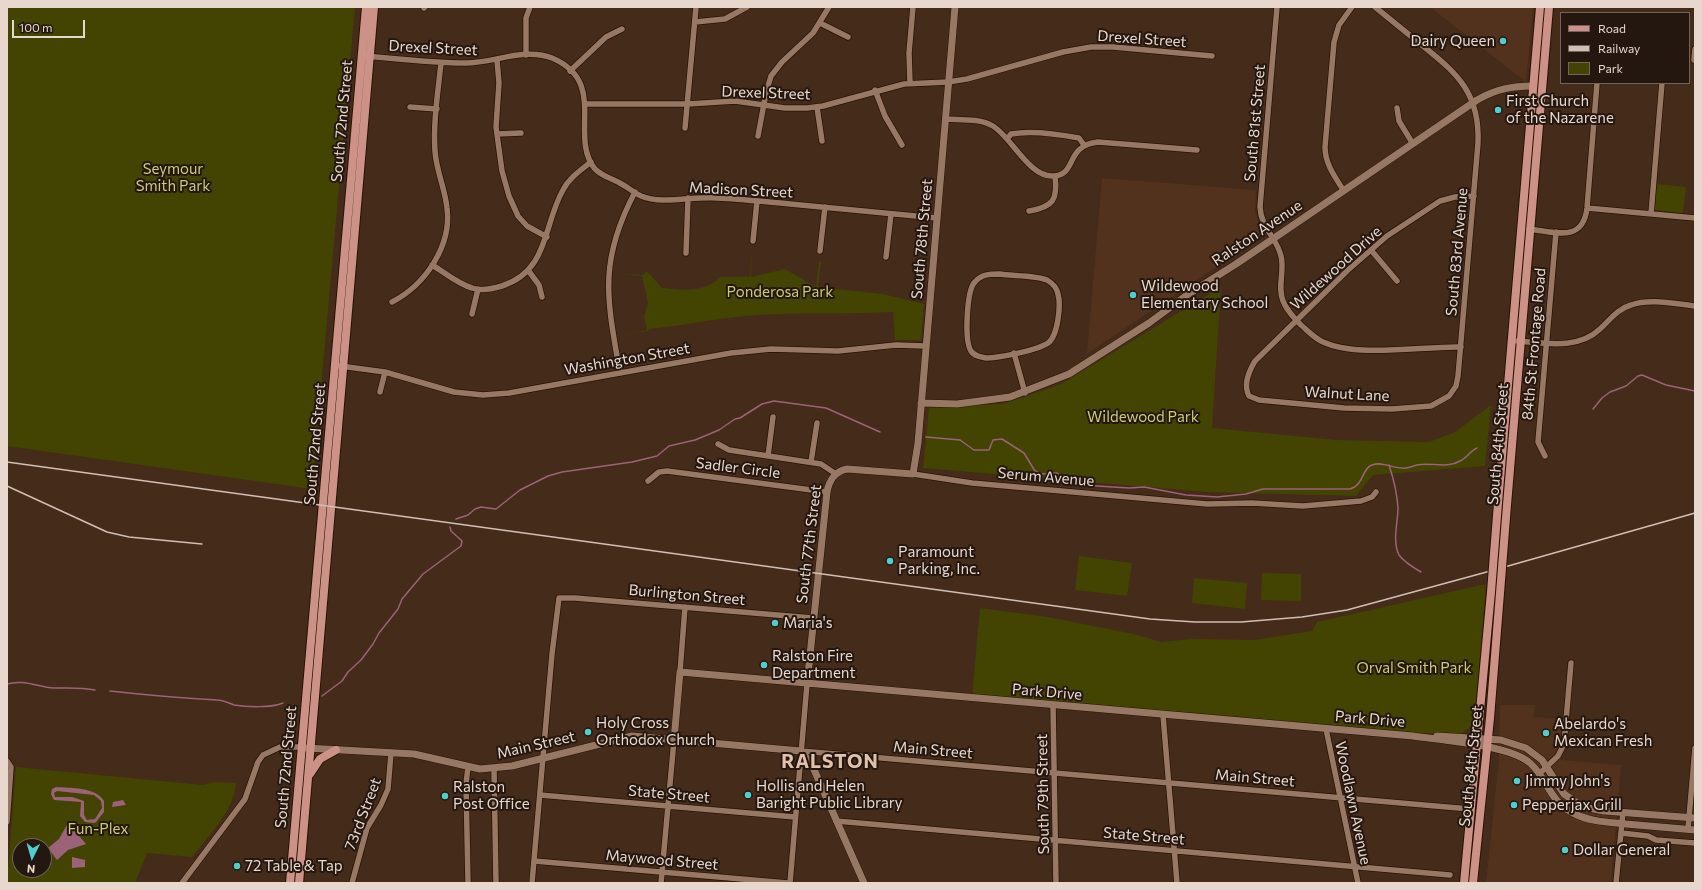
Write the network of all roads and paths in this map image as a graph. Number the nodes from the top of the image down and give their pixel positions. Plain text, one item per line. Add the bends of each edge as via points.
1 (366, 7) edge
2 (374, 7) edge
3 (696, 7) edge
4 (747, 7) edge
5 (829, 7) edge
6 (913, 7) edge
7 (955, 7) edge
8 (1277, 7) edge
9 (1352, 7) edge
10 (1375, 7) edge
11 (1540, 7) edge
12 (1549, 7) edge
13 (527, 8) edge
14 (695, 22) junction
15 (820, 23) junction
16 (622, 29) dead end
17 (848, 37) dead end
18 (1695, 49) edge
19 (526, 55) junction
20 (366, 56) junction
21 (1212, 56) dead end
22 (497, 60) junction
23 (1693, 60) edge
24 (440, 63) junction
25 (570, 71) junction
26 (948, 82) junction
27 (910, 83) junction
28 (1597, 84) edge
29 (1662, 84) edge
30 (1533, 86) junction
31 (875, 90) junction
32 (1473, 103) junction
33 (586, 104) junction
34 (688, 104) junction
35 (764, 105) junction
36 (410, 107) dead end
37 (817, 107) junction
38 (1396, 108) dead end
39 (437, 109) junction
40 (945, 119) junction
41 (685, 128) dead end
42 (521, 133) dead end
43 (497, 134) junction
44 (758, 136) dead end
45 (1007, 139) junction
46 (1537, 140) junction
47 (822, 142) dead end
48 (1414, 144) junction
49 (902, 145) dead end
50 (1084, 145) junction
51 (1197, 150) dead end
52 (591, 162) junction
53 (1055, 176) junction
54 (1344, 191) junction
55 (635, 192) junction
56 (1474, 196) junction
57 (688, 198) junction
58 (757, 201) junction
59 (825, 207) junction
60 (1587, 208) junction
61 (1029, 211) dead end
62 (891, 214) junction
63 (1651, 214) junction
64 (936, 218) junction
65 (1695, 218) edge
66 (1529, 229) junction
67 (1556, 232) junction
68 (547, 237) junction
69 (1272, 239) junction
70 (753, 241) dead end
71 (1370, 250) junction
72 (820, 251) dead end
73 (686, 253) dead end
74 (886, 256) dead end
75 (432, 265) junction
76 (528, 270) junction
77 (1397, 281) dead end
78 (478, 289) junction
79 (542, 297) dead end
80 (392, 302) dead end
81 (1695, 306) edge
82 (472, 314) dead end
83 (1296, 320) junction
84 (1511, 340) junction
85 (1520, 341) junction
86 (1546, 343) junction
87 (926, 346) junction
88 (1461, 347) junction
89 (1014, 353) junction
90 (340, 366) junction
91 (385, 372) junction
92 (620, 373) junction
93 (380, 392) dead end
94 (1025, 393) junction
95 (1248, 394) joint
96 (1446, 399) joint
97 (921, 403) junction
98 (773, 417) dead end
99 (817, 423) dead end
100 (718, 444) dead end
101 (768, 456) junction
102 (1545, 456) dead end
103 (811, 462) junction
104 (836, 474) junction
105 (913, 474) junction
106 (648, 481) dead end
107 (827, 492) junction
108 (1376, 492) dead end
109 (685, 607) junction
110 (813, 618) junction
111 (1571, 663) dead end
112 (680, 672) junction
113 (807, 684) junction
114 (1053, 705) junction
115 (1163, 715) junction
116 (1326, 729) junction
117 (674, 740) junction
118 (1478, 742) junction
119 (1488, 743) junction
120 (302, 747) junction
121 (311, 748) junction
122 (1695, 748) edge
123 (336, 750) junction
124 (391, 752) junction
125 (801, 752) junction
126 (543, 757) junction
127 (8, 761) edge
128 (468, 767) junction
129 (494, 768) junction
130 (1547, 768) junction
131 (1054, 774) junction
132 (1539, 774) junction
133 (308, 777) junction
134 (1168, 784) junction
135 (540, 795) junction
136 (1340, 798) junction
137 (668, 806) junction
138 (1470, 809) junction
139 (1623, 812) junction
140 (796, 817) junction
141 (1692, 818) edge
142 (836, 821) junction
143 (7, 822) edge
144 (1622, 823) junction
145 (1691, 829) edge
146 (1621, 833) junction
147 (1055, 840) junction
148 (1695, 843) edge
149 (1174, 851) junction
150 (534, 860) junction
151 (1354, 866) junction
152 (662, 872) junction
153 (1450, 875) dead end
154 (182, 883) edge
155 (290, 883) edge
156 (299, 883) edge
157 (352, 883) edge
158 (468, 883) edge
159 (496, 883) edge
160 (532, 883) edge
161 (661, 883) edge
162 (789, 883) edge
163 (864, 883) edge
164 (1056, 883) edge
165 (1177, 883) edge
166 (1358, 883) edge
167 (1464, 883) edge
168 (1473, 883) edge
169 (1616, 883) edge

1 - 20 main road, South 72nd Street
2 - 20 main road, South 72nd Street
3 - 14 street
4 - 14 street via 725,19
5 - 15 street
6 - 27 street via 909,54
7 - 26 street, South 78th Street
8 - 69 street, South 81st Street via 1260,207 1264,225
9 - 54 street via 1339,25 1334,42 1325,147 1330,169
10 - 32 street, South 83rd Avenue via 1452,69
11 - 30 main road, South 84th Street
12 - 46 main road, South 84th Street
13 - 19 street
14 - 34 street
15 - 17 street
15 - 35 street via 775,70
16 - 25 street via 606,37
18 - 23 street
19 - 22 street, Drexel Street
19 - 25 street, Drexel Street via 550,58
20 - 24 street, Drexel Street
20 - 90 main road, South 72nd Street
21 - 26 street, Drexel Street via 1091,47
22 - 24 street, Drexel Street
22 - 43 street
24 - 39 street
25 - 33 street, Drexel Street via 581,86
26 - 27 street, Drexel Street
26 - 40 street, South 78th Street
27 - 31 street, Drexel Street
28 - 60 street
29 - 63 street
30 - 32 street, Ralston Avenue via 1514,86 1494,91
30 - 46 main road via 1537,94
30 - 84 main road, South 84th Street
31 - 37 street, Drexel Street
31 - 49 street via 885,116
32 - 48 street, Ralston Avenue
32 - 56 street, South 83rd Avenue via 1478,136
33 - 34 street, Drexel Street
33 - 52 street, Madison Street via 586,146
34 - 35 street, Drexel Street via 735,101
34 - 41 street
35 - 37 street, Drexel Street
35 - 44 street
36 - 39 street
37 - 47 street
38 - 48 street via 1399,121
39 - 75 street via 435,152 446,202 447,219 443,244
40 - 45 street via 986,123
40 - 64 street, South 78th Street
42 - 43 street
43 - 68 street via 502,171 516,213 527,226
45 - 50 street via 1011,134 1018,132 1079,138
45 - 53 street via 1041,174
46 - 66 main road, South 84th Street
48 - 54 street, Ralston Avenue
50 - 51 street via 1098,142
50 - 53 street via 1077,151 1068,169
52 - 55 street, Madison Street via 602,175
52 - 68 street via 564,188
53 - 61 street via 1054,199 1045,207
54 - 69 street, Ralston Avenue
55 - 57 street, Madison Street via 655,200
55 - 92 street via 617,232 608,274 608,302
56 - 71 street, Wildewood Drive via 1440,201
56 - 88 street, South 83rd Avenue
57 - 58 street, Madison Street
57 - 73 street
58 - 59 street, Madison Street
58 - 70 street
59 - 62 street, Madison Street
59 - 72 street
60 - 63 street
60 - 67 street via 1584,223 1578,230
62 - 64 street, Madison Street
62 - 74 street
63 - 65 street
64 - 87 street, South 78th Street
66 - 67 street
66 - 85 main road, South 84th Street
67 - 86 street, 84th St Frontage Road
68 - 76 street
69 - 83 street, South 81st Street via 1282,263 1282,297
69 - 94 street, Ralston Avenue via 1069,374
71 - 77 street
71 - 83 street, Wildewood Drive
75 - 78 street via 465,285
75 - 80 street via 414,288
76 - 78 street via 505,286
76 - 79 street via 539,285
78 - 82 street
81 - 86 street via 1636,303 1620,310 1598,331 1584,340
83 - 88 street, South 81st Street via 1319,340 1345,348 1388,350
83 - 95 street, Wildewood Drive via 1256,361 1247,381
84 - 85 street
84 - 118 main road, South 84th Street, bridge
85 - 86 street
85 - 119 main road, South 84th Street, bridge
86 - 102 street, 84th St Frontage Road via 1538,442
87 - 92 street, Washington Street via 756,350
87 - 97 street, South 78th Street
88 - 96 street, South 83rd Avenue via 1457,382
89 - 89 street via 987,358 978,357 971,352 967,338 971,291 975,282 984,276 990,274 1041,278 1053,285 1058,294 1056,330 1052,339 1044,345
89 - 94 street
90 - 91 street, Washington Street
90 - 120 main road, South 72nd Street
90 - 121 main road, South 72nd Street
91 - 92 street, Washington Street via 445,391 483,395 509,393
91 - 93 street
94 - 97 street, Ralston Avenue via 986,402
95 - 96 street, Walnut Lane via 1259,400 1375,409 1427,407
97 - 105 street, South 78th Street
98 - 101 street
99 - 103 street, South 77th Street
100 - 101 street via 729,450
101 - 103 street
103 - 104 street via 826,466
104 - 105 street, Serum Avenue via 847,469
104 - 107 street, South 77th Street via 829,483
105 - 108 street, Serum Avenue via 972,483 1208,504 1302,506 1361,501 1372,497
106 - 107 street, Sadler Circle via 659,472 667,471
107 - 110 street, South 77th Street
109 - 110 street, Burlington Street
109 - 112 street
109 - 126 street, Burlington Street via 559,598
110 - 113 street, South 77th Street
111 - 130 street via 1564,744 1561,753
112 - 113 street, Park Drive
112 - 117 street
113 - 114 street, Park Drive
113 - 125 street, South 77th Street
114 - 115 street, Park Drive
114 - 131 street, South 79th Street
115 - 116 street, Park Drive
115 - 134 street
116 - 118 street, Park Drive
116 - 136 street, Woodlawn Avenue
117 - 125 street, Main Street
117 - 126 street, Main Street via 625,737
117 - 137 street
118 - 119 street, Park Drive
118 - 138 main road, South 84th Street
119 - 130 street, Park Drive via 1510,742 1526,748 1537,755
119 - 132 street, Park Drive via 1525,759
119 - 168 main road, South 84th Street
120 - 121 street, Main Street
120 - 154 street via 280,746 263,755 245,798
120 - 155 main road, South 72nd Street
121 - 123 street, Main Street
121 - 133 main road, South 72nd Street
122 - 141 street
123 - 124 street, Main Street
123 - 133 main road via 320,759
124 - 128 street, Main Street via 424,756
124 - 157 street, 73rd Street via 388,789 367,828
125 - 131 street, Main Street
125 - 140 street, South 77th Street
125 - 142 street via 812,765
126 - 129 street, Main Street
126 - 135 street
127 - 143 street via 11,767
128 - 129 street, Main Street
128 - 158 street
129 - 159 street
130 - 132 street
130 - 139 street, Park Drive via 1564,794 1573,802 1589,808
131 - 134 street, Main Street
131 - 147 street, South 79th Street
132 - 144 street, Park Drive via 1553,798 1568,810 1590,820
133 - 156 main road, South 72nd Street
134 - 136 street, Main Street
134 - 149 street
135 - 137 street, State Street
135 - 150 street
136 - 138 street, Main Street
136 - 151 street, Woodlawn Avenue
137 - 140 street, State Street
137 - 152 street
138 - 167 main road, South 84th Street
139 - 141 street, Park Drive
139 - 144 street
140 - 162 street, South 77th Street
141 - 145 street
142 - 147 street, State Street
142 - 163 street
144 - 145 street, Park Drive
144 - 146 street
146 - 148 street via 1648,836 1656,840
146 - 169 street
147 - 149 street, State Street
147 - 164 street, South 79th Street
149 - 151 street, State Street
149 - 165 street
150 - 152 street, Maywood Street
150 - 160 street
151 - 153 street, State Street
151 - 166 street, Woodlawn Avenue
152 - 161 street
152 - 162 street, Maywood Street

